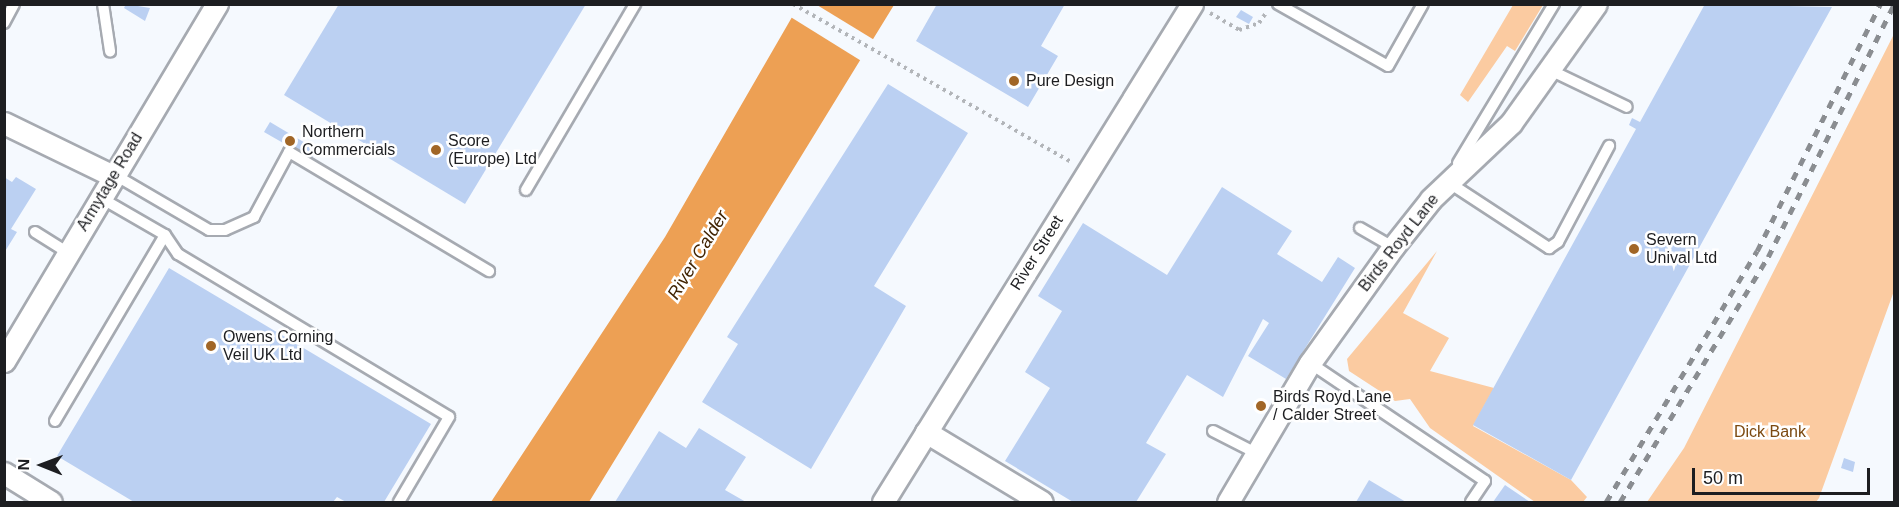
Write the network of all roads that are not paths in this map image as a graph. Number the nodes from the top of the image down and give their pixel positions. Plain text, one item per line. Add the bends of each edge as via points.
1 (14, 4) edge
2 (103, 4) edge
3 (218, 4) edge
4 (635, 4) edge
5 (1423, 4) edge
6 (1554, 4) edge
7 (1596, 4) edge
8 (1198, 7) edge
9 (1286, 9) edge
10 (4, 23) edge
11 (110, 51) dead end
12 (1550, 70) junction
13 (1627, 107) dead end
14 (4, 123) edge
15 (1609, 146) dead end
16 (114, 175) junction
17 (1447, 184) junction
18 (526, 190) dead end
19 (101, 198) junction
20 (1360, 228) dead end
21 (35, 232) dead end
22 (165, 235) junction
23 (1393, 247) junction
24 (68, 253) junction
25 (489, 270) dead end
26 (4, 361) edge
27 (1310, 363) junction
28 (55, 422) dead end
29 (1213, 430) dead end
30 (926, 432) junction
31 (1256, 453) junction
32 (4, 473) edge
33 (51, 502) edge
34 (399, 502) edge
35 (883, 502) edge
36 (1042, 502) edge
37 (1228, 502) edge
38 (1471, 502) edge

1 - 10 lane
2 - 11 lane
3 - 16 street, Armytage Road
4 - 18 lane
5 - 9 lane via 1388,66
6 - 17 lane
7 - 12 street, Birds Royd Lane
8 - 30 street, River Street via 1087,171
12 - 13 lane
12 - 17 street, Birds Royd Lane via 1482,156
14 - 16 street
15 - 17 lane via 1558,242 1549,248
16 - 19 street, Armytage Road
16 - 25 lane via 209,230 225,230 254,217 289,152
17 - 23 street, Birds Royd Lane
19 - 22 lane
19 - 24 street, Armytage Road
20 - 23 lane
21 - 24 lane
22 - 28 lane
22 - 34 lane via 177,254 449,417
23 - 27 street, Birds Royd Lane
24 - 26 street, Armytage Road
27 - 31 street, Birds Royd Lane
27 - 38 lane via 1485,481
29 - 31 lane
30 - 35 street, River Street
30 - 36 street
31 - 37 street, Birds Royd Lane
32 - 33 street

